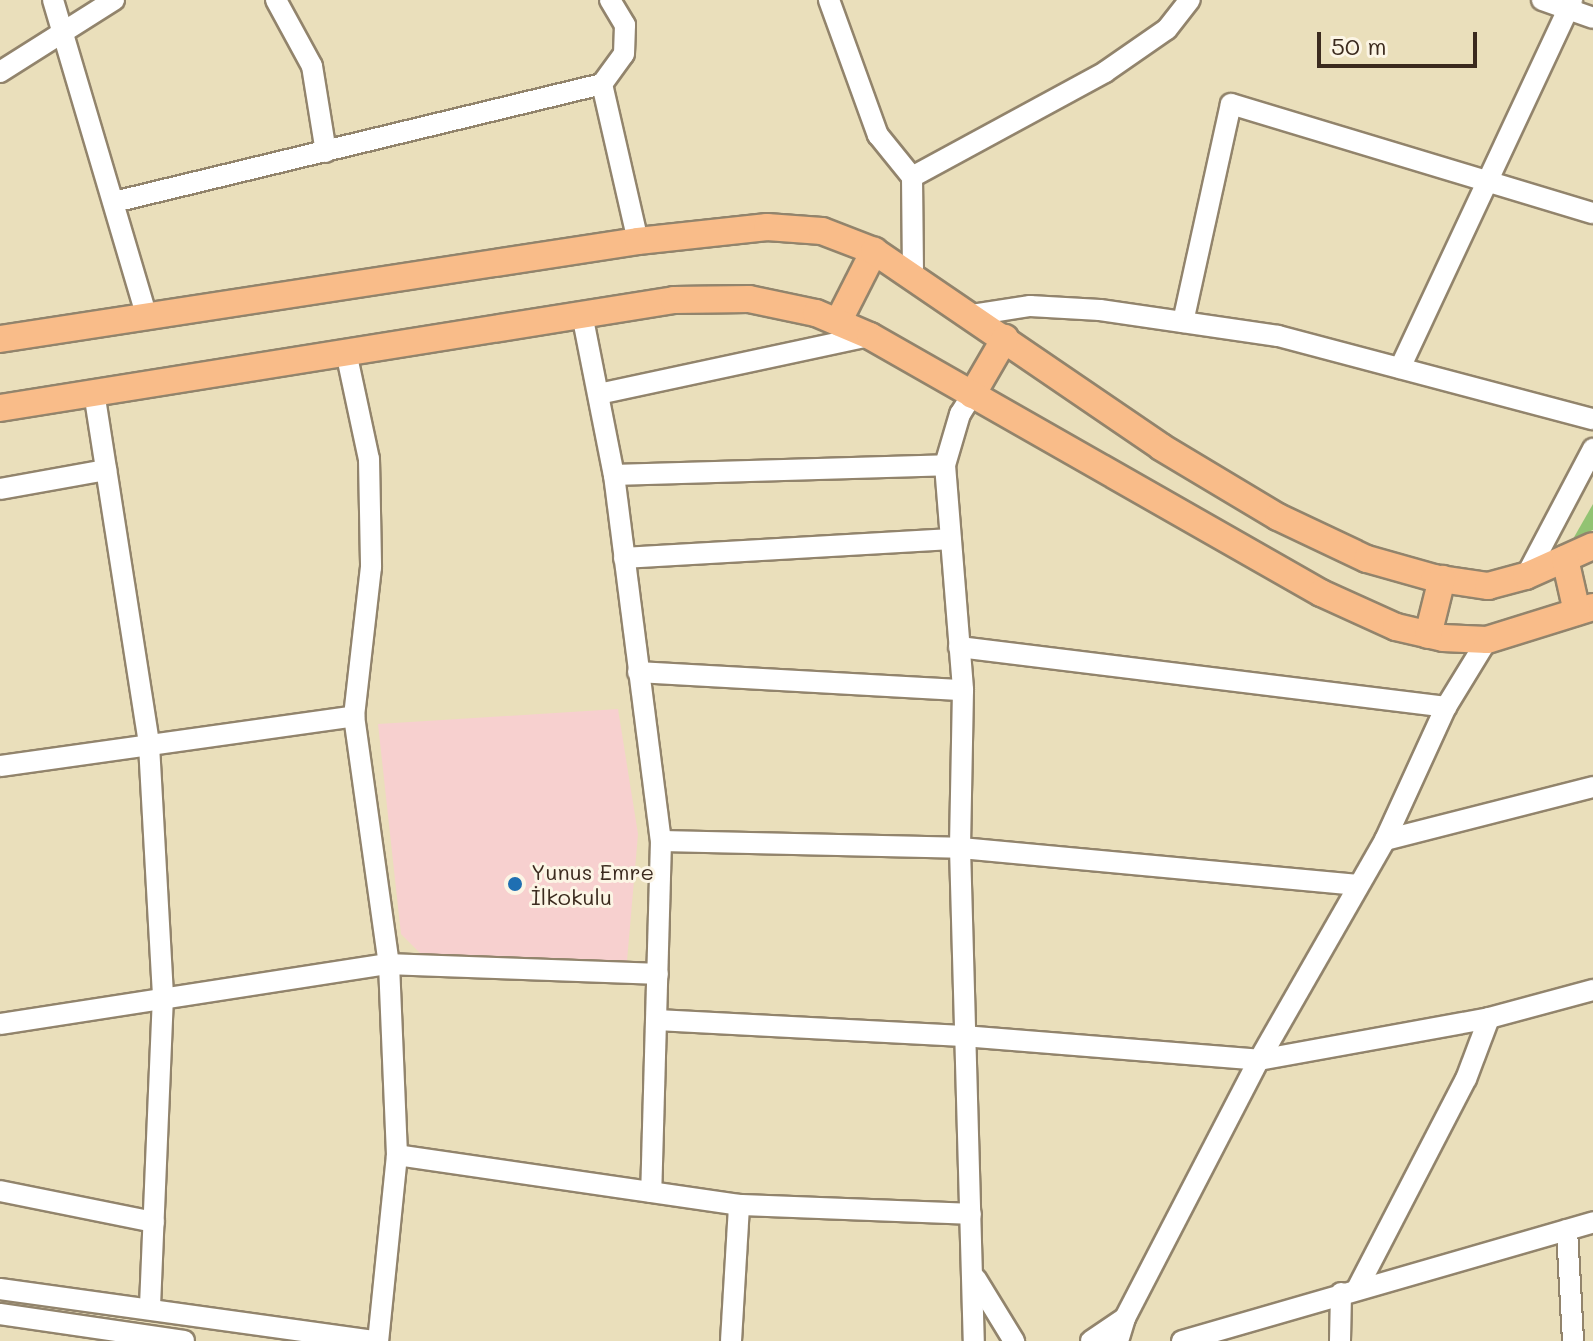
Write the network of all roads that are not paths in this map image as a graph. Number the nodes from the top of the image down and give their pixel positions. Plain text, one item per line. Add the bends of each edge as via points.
1 (53, 0) edge
2 (114, 0) edge
3 (276, 0) edge
4 (610, 0) edge
5 (829, 0) edge
6 (1190, 0) edge
7 (1542, 0) edge
8 (1570, 4) edge
9 (1593, 18) edge
10 (64, 29) junction
11 (0, 72) edge
12 (602, 84) junction
13 (326, 152) junction
14 (912, 177) junction
15 (1489, 178) junction
16 (114, 202) junction
17 (1593, 213) edge
18 (638, 241) junction
19 (874, 251) junction
20 (913, 278) junction
21 (582, 314) junction
22 (972, 315) junction
23 (147, 318) junction
24 (838, 322) junction
25 (1183, 322) junction
26 (870, 336) junction
27 (1005, 338) junction
28 (0, 339) edge
29 (346, 352) junction
30 (1400, 368) junction
31 (94, 392) junction
32 (599, 394) junction
33 (972, 395) junction
34 (0, 408) edge
35 (1593, 419) edge
36 (1593, 449) edge
37 (945, 465) junction
38 (106, 470) junction
39 (614, 475) junction
40 (0, 489) edge
41 (950, 539) junction
42 (1593, 546) edge
43 (624, 558) junction
44 (1565, 559) junction
45 (1526, 576) junction
46 (1442, 579) junction
47 (1585, 609) edge
48 (1428, 635) junction
49 (1487, 640) junction
50 (959, 647) junction
51 (638, 672) junction
52 (963, 690) junction
53 (1446, 707) junction
54 (354, 716) junction
55 (149, 745) junction
56 (0, 766) edge
57 (1593, 787) edge
58 (1385, 840) junction
59 (661, 841) junction
60 (960, 848) junction
61 (1356, 885) junction
62 (389, 964) junction
63 (658, 974) junction
64 (1593, 990) edge
65 (163, 996) junction
66 (1489, 1018) junction
67 (657, 1020) junction
68 (0, 1024) edge
69 (963, 1036) junction
70 (1259, 1060) junction
71 (397, 1155) junction
72 (0, 1191) edge
73 (651, 1192) junction
74 (739, 1205) junction
75 (971, 1214) junction
76 (154, 1222) junction
77 (1593, 1222) edge
78 (1567, 1230) junction
79 (976, 1279) junction
80 (0, 1289) edge
81 (1350, 1290) junction
82 (150, 1309) junction
83 (0, 1314) edge
84 (1125, 1318) junction
85 (184, 1341) edge
86 (376, 1341) edge
87 (731, 1341) edge
88 (974, 1341) edge
89 (1014, 1341) edge
90 (1091, 1341) edge
91 (1118, 1341) edge
92 (1182, 1341) edge
93 (1340, 1341) edge
94 (1573, 1341) edge

1 - 10 street
2 - 10 street
3 - 13 street via 312,66
4 - 12 street via 625,25 624,54
5 - 14 street via 878,135
6 - 14 street via 1167,29 1105,72
7 - 8 street
8 - 9 street
8 - 15 street
10 - 11 street
10 - 16 street
12 - 13 street
12 - 18 street
13 - 16 street
14 - 20 street
15 - 17 street
15 - 25 street via 1231,104
15 - 30 street
16 - 23 street
18 - 19 main road via 767,227 822,231
18 - 23 main road
19 - 20 main road
19 - 24 main road
20 - 22 main road
21 - 24 main road via 711,297 782,304
21 - 29 main road
21 - 32 street
22 - 25 street via 1030,306
22 - 27 main road
23 - 28 main road
24 - 26 main road
25 - 30 street via 1278,336
26 - 32 street
26 - 33 main road
27 - 33 main road
27 - 46 main road via 1161,447 1278,517 1367,559
29 - 31 main road
29 - 54 street via 369,459 371,567
30 - 35 street
31 - 34 main road
31 - 38 street
32 - 39 street
33 - 37 street via 960,414
33 - 48 main road via 1321,593 1396,627
36 - 45 street
37 - 39 street
37 - 41 street
38 - 40 street
38 - 55 street
39 - 43 street
41 - 43 street
41 - 50 street
42 - 44 main road
43 - 51 street
44 - 45 main road
44 - 47 main road
45 - 46 main road via 1488,586
46 - 48 main road
47 - 49 main road
48 - 49 main road
49 - 53 street
50 - 52 street
50 - 53 street
51 - 52 street
51 - 59 street
52 - 60 street
53 - 58 street
54 - 55 street
54 - 62 street
55 - 56 street
55 - 65 street
57 - 58 street
58 - 61 street
59 - 60 street
59 - 63 street
60 - 61 street
60 - 69 street
61 - 70 street
62 - 63 street
62 - 65 street
62 - 71 street
63 - 67 street
64 - 66 street
65 - 68 street
65 - 76 street
66 - 70 street
66 - 81 street via 1466,1079
67 - 69 street
67 - 73 street
69 - 70 street
69 - 75 street
70 - 84 street
71 - 73 street
71 - 86 street
72 - 76 street
73 - 74 street
74 - 75 street
74 - 87 street
75 - 79 street
76 - 82 street
77 - 78 street
78 - 81 street
78 - 94 street
79 - 88 street
79 - 89 street
80 - 82 street
81 - 92 street
81 - 93 street
82 - 86 street
83 - 85 street
84 - 90 street
84 - 91 street

